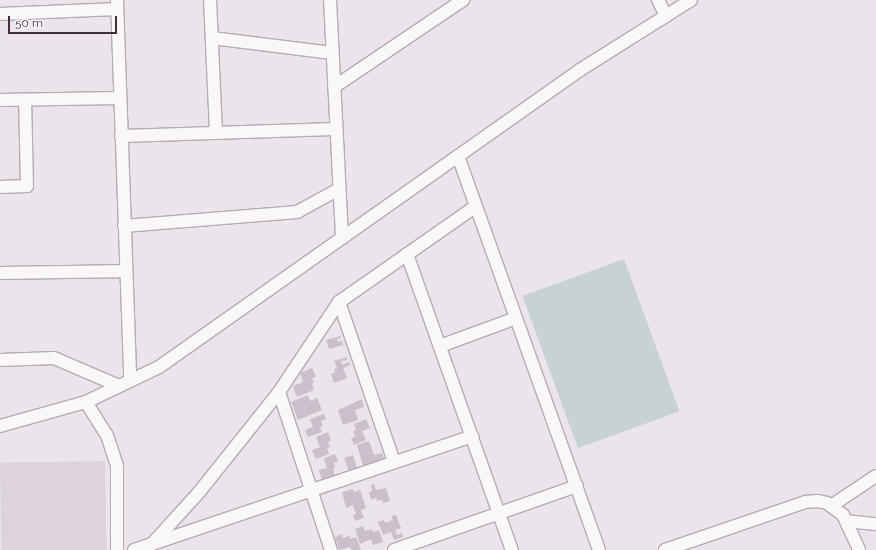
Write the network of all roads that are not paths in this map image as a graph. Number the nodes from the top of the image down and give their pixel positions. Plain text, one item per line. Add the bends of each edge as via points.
1 (210, 0) edge
2 (330, 0) edge
3 (463, 0) edge
4 (658, 0) edge
5 (691, 0) edge
6 (117, 5) edge
7 (0, 14) edge
8 (666, 16) junction
9 (212, 38) junction
10 (332, 53) junction
11 (334, 87) junction
12 (120, 98) junction
13 (0, 100) edge
14 (25, 100) junction
15 (336, 129) junction
16 (216, 133) junction
17 (121, 136) junction
18 (458, 156) junction
19 (0, 187) edge
20 (339, 189) junction
21 (476, 206) junction
22 (124, 226) junction
23 (342, 238) junction
24 (407, 254) junction
25 (126, 271) junction
26 (0, 273) edge
27 (339, 302) junction
28 (516, 318) junction
29 (440, 346) junction
30 (0, 360) edge
31 (124, 383) junction
32 (279, 392) junction
33 (86, 402) junction
34 (0, 426) edge
35 (472, 436) junction
36 (394, 462) junction
37 (876, 476) edge
38 (577, 486) junction
39 (312, 490) junction
40 (831, 506) junction
41 (499, 514) junction
42 (846, 521) junction
43 (876, 524) edge
44 (152, 544) junction
45 (673, 549) edge
46 (117, 550) edge
47 (134, 550) edge
48 (332, 550) edge
49 (394, 550) edge
50 (512, 550) edge
51 (599, 550) edge
52 (859, 550) edge

1 - 9 street
2 - 10 street
3 - 11 street
4 - 8 street
5 - 8 street
6 - 7 street
6 - 12 street
8 - 18 street via 580,70
9 - 10 street
9 - 16 street
10 - 11 street
11 - 15 street
12 - 14 street
12 - 17 street
13 - 14 street
14 - 19 street via 27,186
15 - 16 street
15 - 20 street
16 - 17 street
17 - 22 street
18 - 21 street
18 - 23 street
20 - 22 street via 297,212
20 - 23 street
21 - 24 street
21 - 28 street
22 - 25 street
23 - 31 street via 159,367
24 - 27 street
24 - 29 street
25 - 26 street
25 - 31 street
27 - 32 street
27 - 36 street
28 - 29 street
28 - 38 street
29 - 35 street
30 - 31 street via 54,358
31 - 33 street
32 - 39 street
32 - 44 street via 200,491
33 - 34 street
33 - 46 street via 107,435 117,466
35 - 36 street
35 - 41 street
36 - 39 street
37 - 40 street
38 - 41 street
38 - 51 street
39 - 44 street
39 - 48 street
40 - 42 street via 843,515
40 - 45 street via 817,501 805,502
41 - 49 street
41 - 50 street
42 - 43 street
42 - 52 street
44 - 47 street

